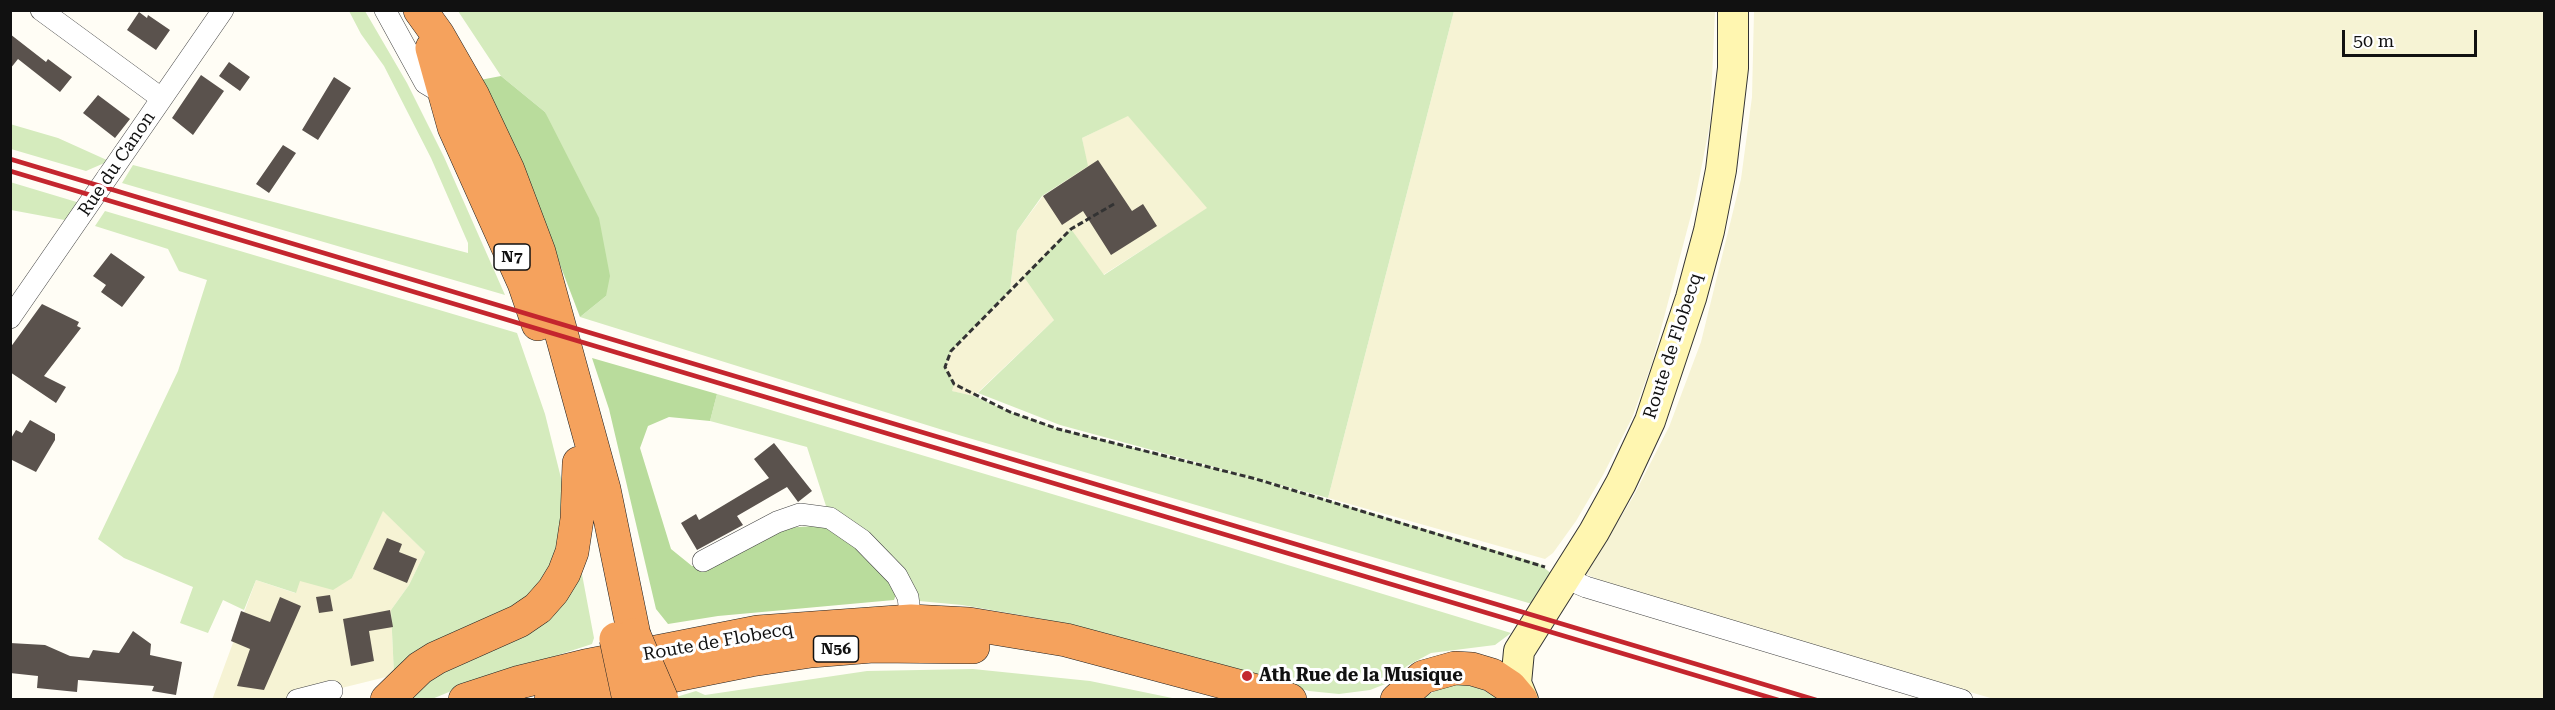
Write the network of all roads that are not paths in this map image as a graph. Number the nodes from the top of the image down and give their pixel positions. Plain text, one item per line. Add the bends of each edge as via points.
1 (41, 10) edge
2 (224, 10) edge
3 (385, 10) edge
4 (418, 10) edge
5 (1733, 10) edge
6 (445, 95) junction
7 (161, 98) junction
8 (10, 318) edge
9 (579, 463) junction
10 (704, 561) dead end
11 (1565, 578) junction
12 (911, 621) junction
13 (625, 637) junction
14 (1519, 651) junction
15 (1472, 669) junction
16 (332, 691) dead end
17 (297, 699) edge
18 (387, 699) edge
19 (465, 699) edge
20 (551, 699) edge
21 (629, 699) edge
22 (648, 699) edge
23 (662, 699) edge
24 (1236, 699) edge
25 (1290, 699) edge
26 (1396, 699) edge
27 (1522, 699) edge
28 (1962, 699) edge

1 - 7 street
2 - 7 street, Rue du Canon
3 - 6 street via 425,83
4 - 6 highway, N7
4 - 13 highway via 438,35 473,96 508,170 539,252 604,489
5 - 11 street, Route de Flobecq via 1733,68 1721,170 1691,298 1650,421 1610,503
6 - 9 highway, N7 via 454,127 524,283
7 - 8 street, Rue du Canon
9 - 13 highway, N7
9 - 18 highway via 572,552 553,591 519,621 420,668
10 - 12 street via 800,514 830,518 862,540 897,576 908,597
11 - 14 street, Route de Flobecq
11 - 28 street
12 - 19 highway, Route de Flobecq / N56 via 758,632 585,666
12 - 25 highway, Route de Flobecq / N56 via 969,624 1066,640
13 - 21 highway, N7, bridge
13 - 22 highway, bridge
13 - 23 highway, bridge
14 - 15 street
14 - 27 street, Route de Flobecq via 1516,683
15 - 26 highway via 1447,669 1423,677
15 - 27 highway via 1492,675
16 - 17 street
20 - 24 highway, Route de Flobecq / N56 via 771,657 873,646 940,645 1058,655 1123,667

